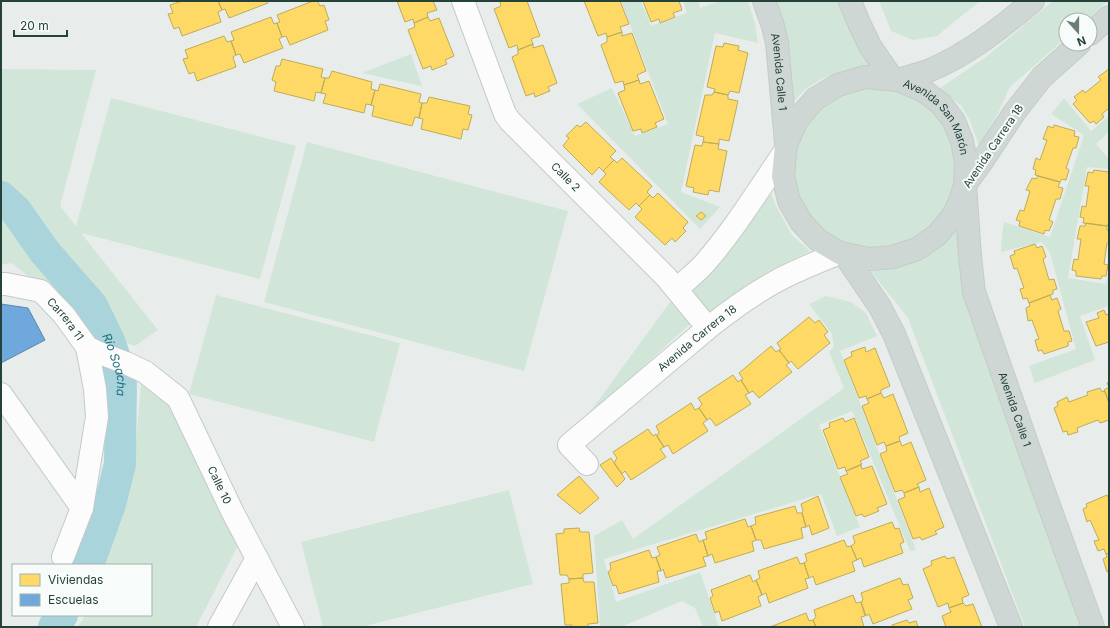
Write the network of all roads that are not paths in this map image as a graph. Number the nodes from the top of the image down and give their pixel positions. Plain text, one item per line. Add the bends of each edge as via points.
1 (463, 1) edge
2 (764, 1) edge
3 (850, 1) edge
4 (1032, 1) edge
5 (1109, 18) edge
6 (1098, 27) edge
7 (1070, 52) edge
8 (895, 79) junction
9 (785, 148) junction
10 (965, 185) junction
11 (842, 253) junction
12 (1, 284) edge
13 (677, 289) junction
14 (708, 328) junction
15 (92, 350) junction
16 (1, 394) edge
17 (587, 464) dead end
18 (82, 508) junction
19 (63, 557) dead end
20 (257, 558) junction
21 (219, 627) edge
22 (293, 627) edge
23 (1011, 627) edge
24 (1093, 627) edge

1 - 13 street, Calle 2 via 505,114 510,121
2 - 9 main road, Avenida Calle 1 via 774,26 777,43
3 - 8 main road via 870,46
4 - 8 main road via 966,52 928,71
5 - 6 main road
7 - 10 main road, Avenida Carrera 18 via 1042,77
8 - 9 main road via 865,77 838,85 821,95 797,120
8 - 10 main road, Avenida San Marón via 924,91 940,104 954,121 962,140 966,162
9 - 11 main road via 783,176 789,201 801,222 818,240
9 - 13 street via 718,246 703,265
10 - 11 main road, Avenida Carrera 18 via 952,216 937,235 916,249 893,257 868,259
10 - 24 main road, Avenida Calle 1 via 974,292
11 - 14 street, Avenida Carrera 18 via 805,266 773,283
11 - 23 main road via 880,307 894,334
12 - 15 street, Carrera 11 via 41,291
13 - 14 street, Calle 2
14 - 17 street, Avenida Carrera 18 via 569,445
15 - 18 street via 97,417
15 - 20 street, Calle 10 via 145,372 178,398
16 - 18 street
18 - 19 street
20 - 21 street
20 - 22 street, Calle 10

